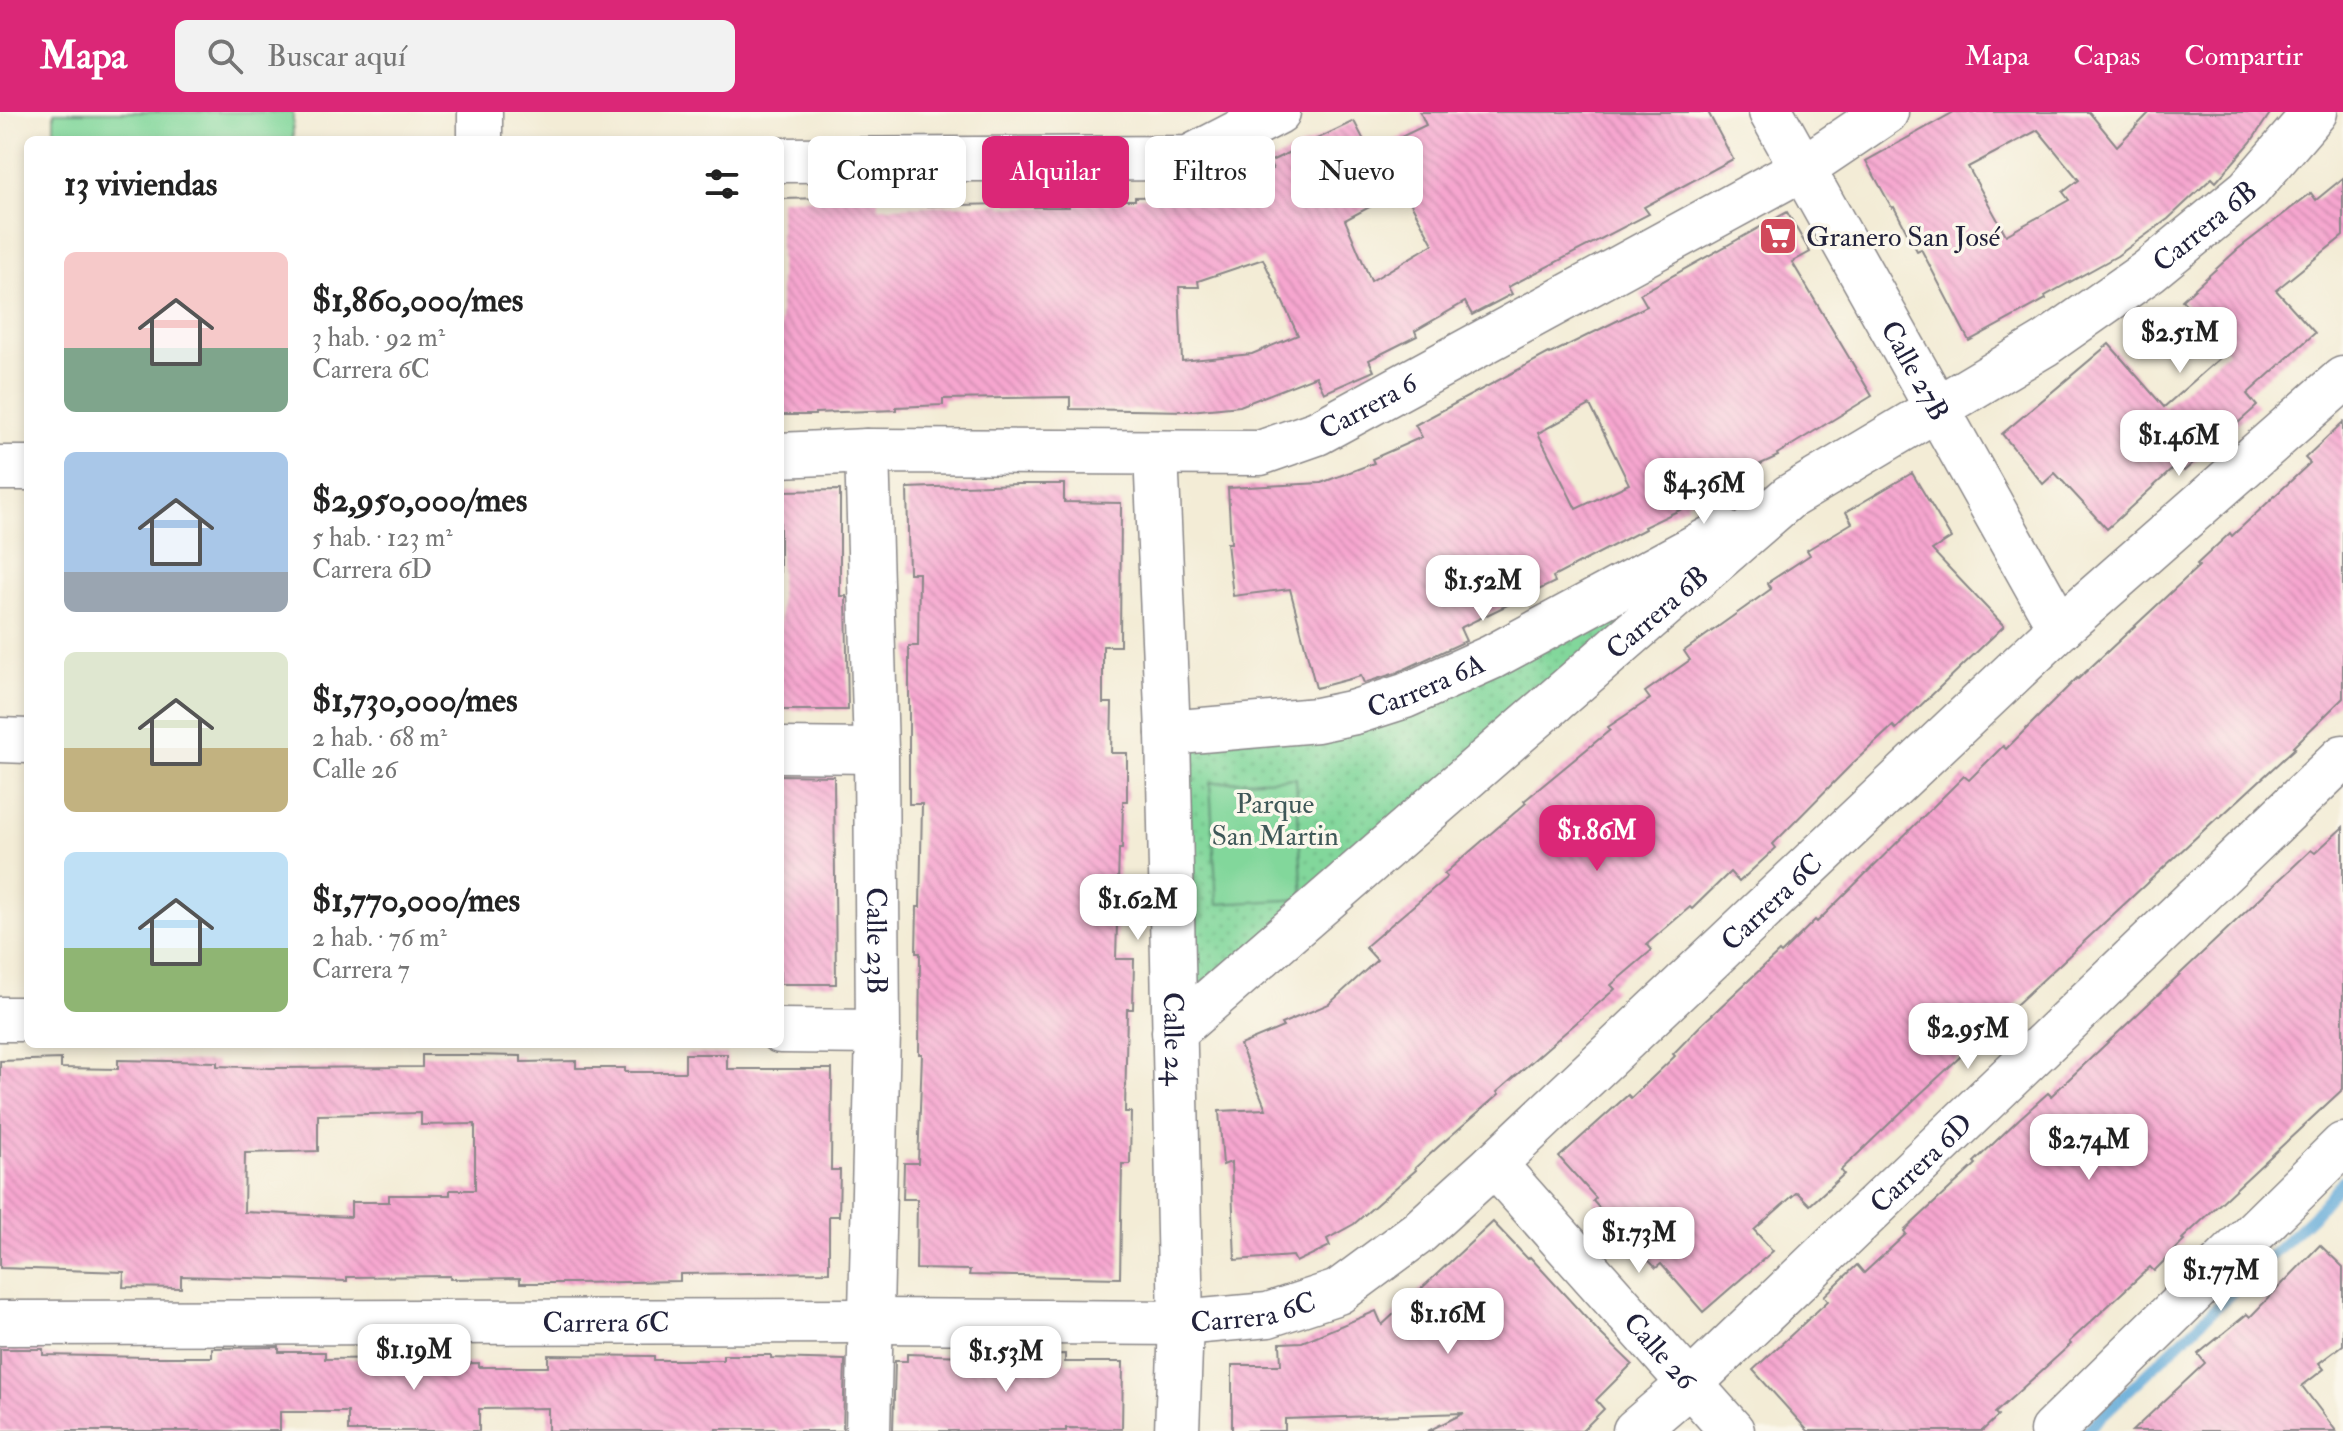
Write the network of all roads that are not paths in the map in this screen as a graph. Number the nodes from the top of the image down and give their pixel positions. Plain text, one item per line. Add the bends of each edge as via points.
1 (480, 112) edge
2 (1278, 112) edge
3 (1771, 112) edge
4 (1886, 112) edge
5 (2315, 112) edge
6 (480, 136) edge
7 (784, 160) edge
8 (1803, 168) junction
9 (2343, 379) edge
10 (1935, 409) junction
11 (867, 451) junction
12 (1156, 453) junction
13 (784, 455) edge
14 (0, 468) edge
15 (24, 468) edge
16 (1789, 497) junction
17 (2060, 628) junction
18 (1168, 733) junction
19 (0, 740) edge
20 (24, 741) edge
21 (784, 750) edge
22 (876, 751) junction
23 (2343, 757) edge
24 (0, 1019) edge
25 (24, 1019) edge
26 (784, 1031) edge
27 (878, 1032) junction
28 (1174, 1032) junction
29 (2343, 1145) edge
30 (1494, 1164) junction
31 (872, 1321) junction
32 (0, 1323) edge
33 (1181, 1323) junction
34 (1691, 1383) junction
35 (868, 1431) edge
36 (1177, 1431) edge
37 (1635, 1431) edge
38 (1732, 1431) edge
39 (2052, 1431) edge

1 - 6 street
2 - 7 street via 1189,158
3 - 8 street, Calle 27B
4 - 8 street, Carrera 6
5 - 10 street, Carrera 6B via 2248,190 2149,271 2045,344
8 - 10 street, Calle 27B
8 - 12 street, Carrera 6 via 1317,433 1260,453
9 - 17 street, Carrera 6C
10 - 16 street, Carrera 6B
10 - 17 street, Calle 27B
11 - 12 street, Carrera 6
11 - 13 street, Carrera 6
11 - 22 street, Calle 23B
12 - 18 street, Calle 24
14 - 15 street
16 - 18 street, Carrera 6A via 1492,657 1405,696 1317,720
16 - 28 street, Carrera 6B
17 - 30 street, Carrera 6C
18 - 28 street, Calle 24
19 - 20 street
21 - 22 street
22 - 27 street, Calle 23B
23 - 34 street, Carrera 6D
24 - 25 street
26 - 27 street
27 - 31 street, Calle 23B
28 - 33 street, Calle 24
29 - 39 street
30 - 33 street, Carrera 6C via 1419,1232 1338,1292 1268,1315
30 - 34 street, Calle 26
31 - 32 street, Carrera 6C
31 - 33 street, Carrera 6C
31 - 35 street, Calle 23B
33 - 36 street, Calle 24
34 - 37 street, Carrera 6D
34 - 38 street, Calle 26

